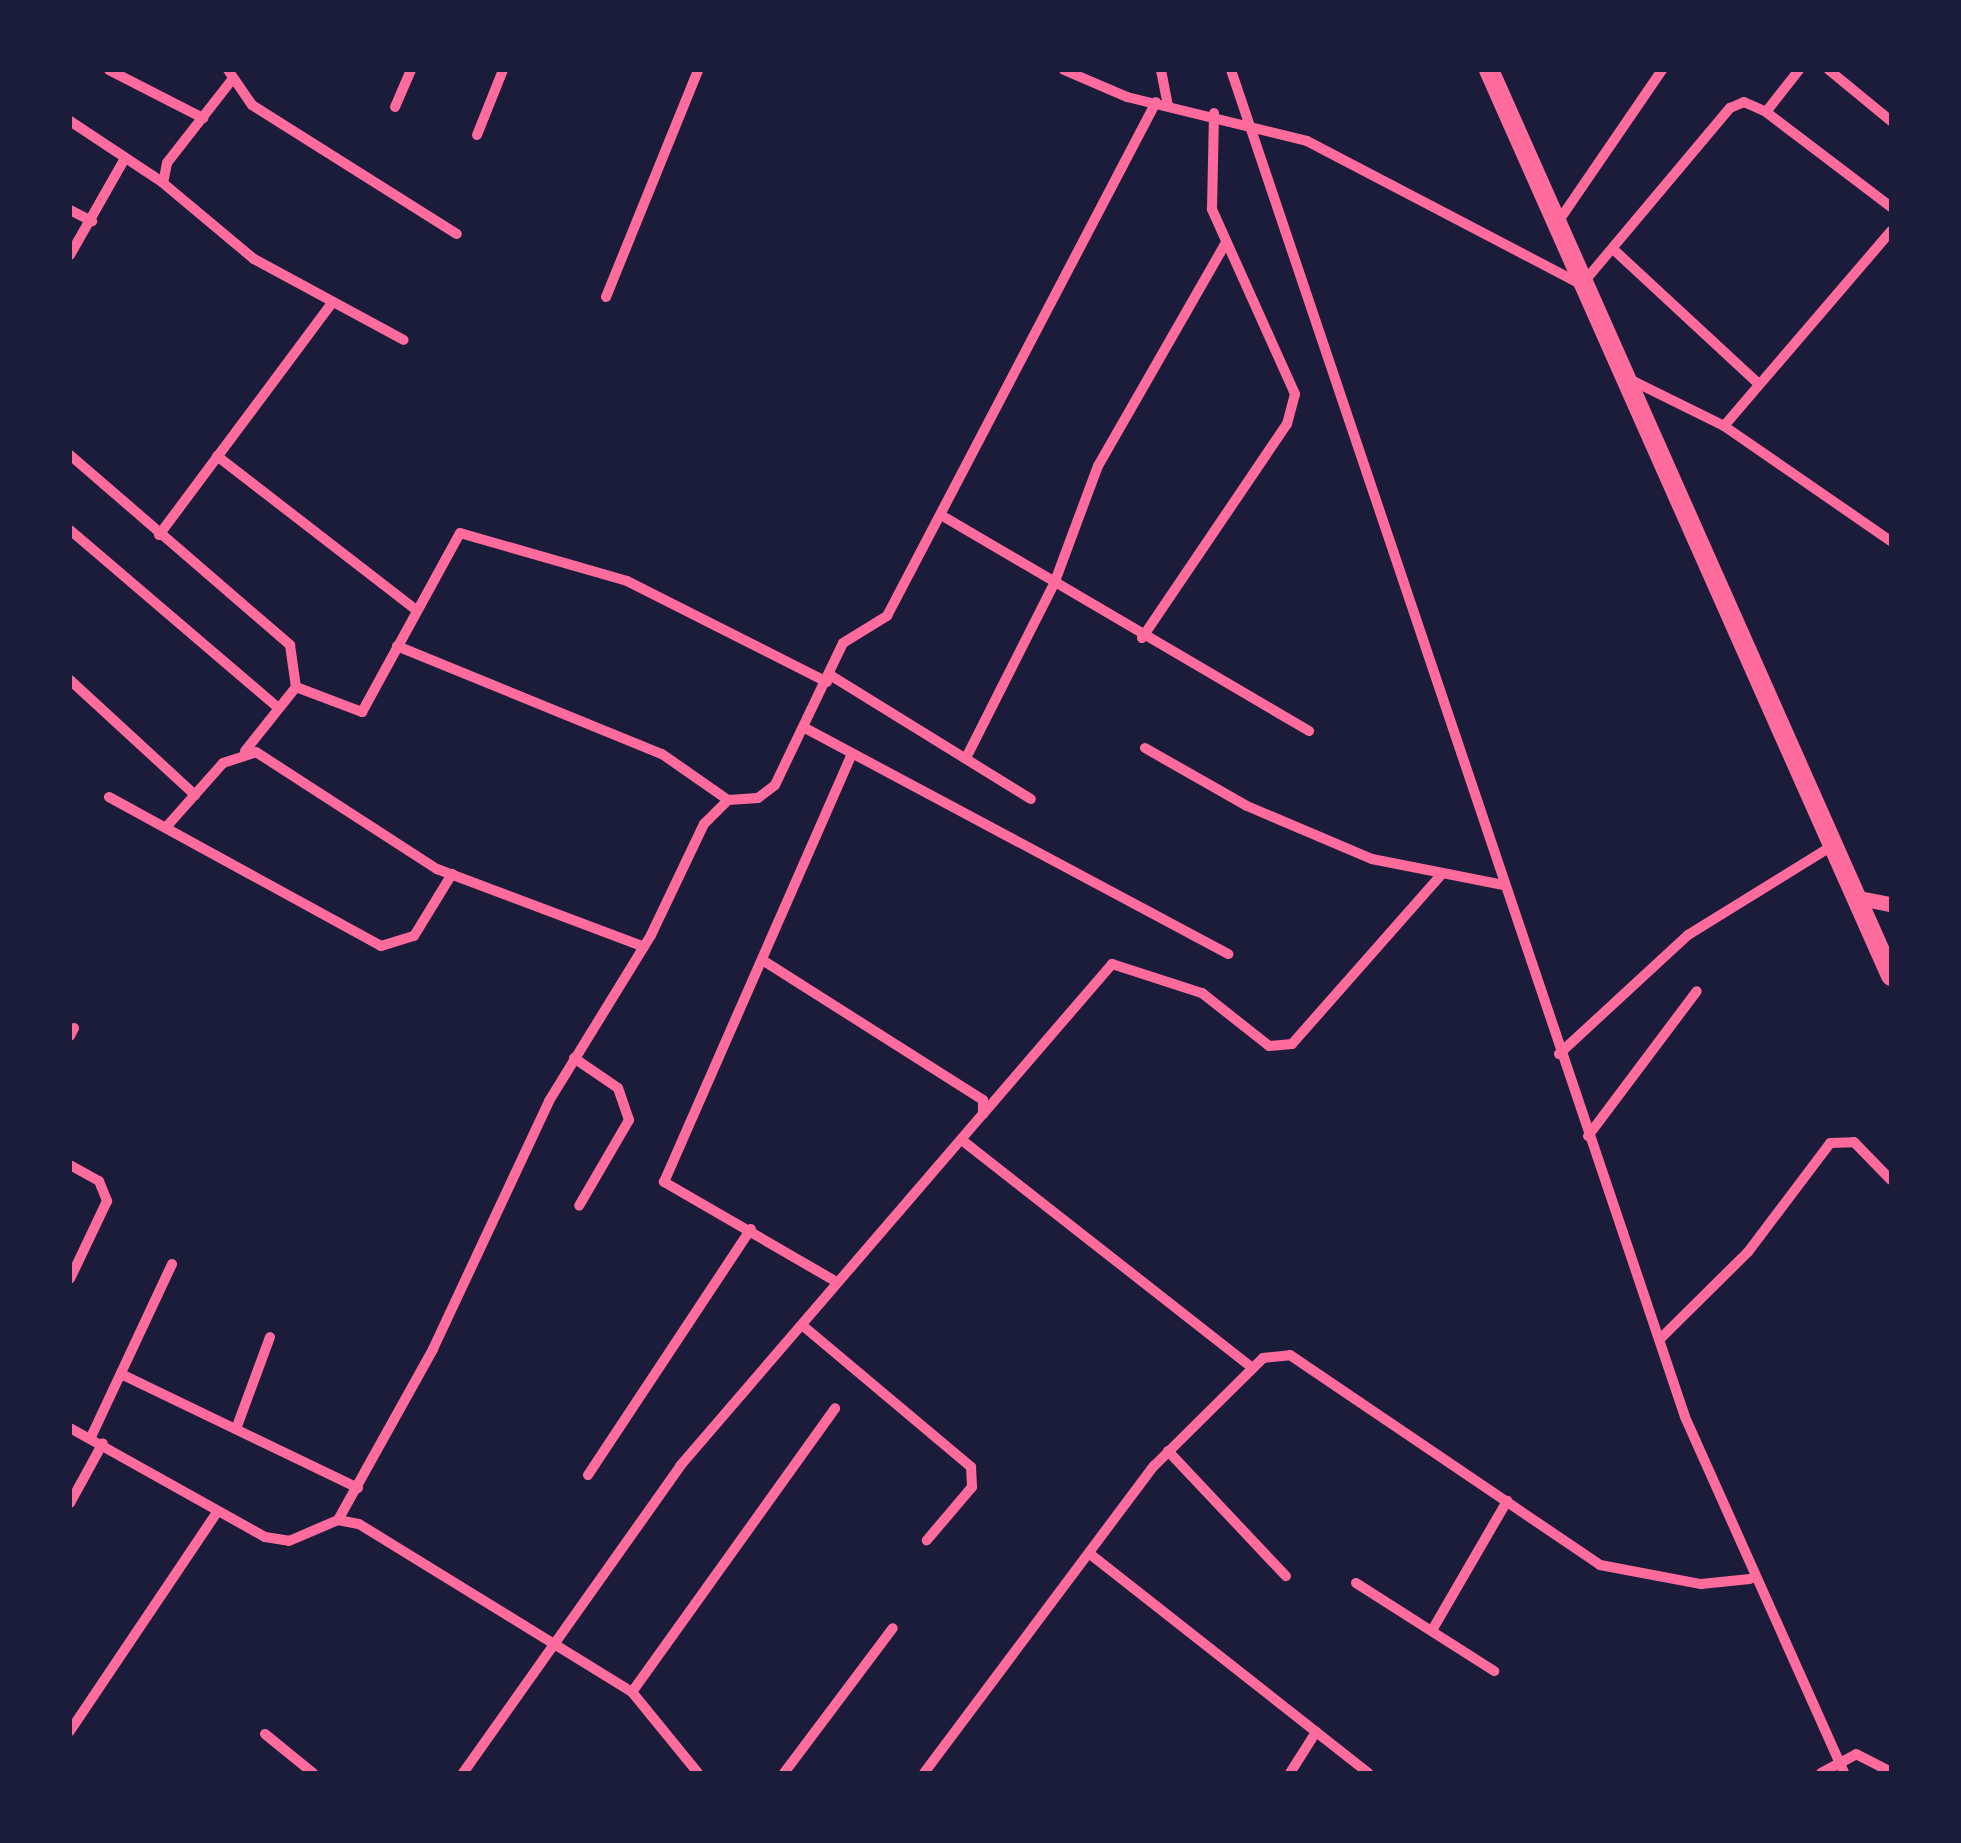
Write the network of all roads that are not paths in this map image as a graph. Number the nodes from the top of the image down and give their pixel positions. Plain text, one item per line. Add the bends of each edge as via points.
1 (109, 70) edge
2 (411, 70) edge
3 (503, 70) edge
4 (698, 70) edge
5 (1064, 70) edge
6 (1161, 70) edge
7 (1232, 70) edge
8 (1490, 70) edge
9 (1662, 70) edge
10 (1800, 70) edge
11 (1830, 70) edge
12 (230, 76) edge
13 (1162, 104) junction
14 (395, 107) dead end
15 (1766, 112) junction
16 (1214, 114) junction
17 (203, 118) junction
18 (1249, 120) junction
19 (1891, 121) edge
20 (70, 122) edge
21 (478, 135) dead end
22 (126, 158) junction
23 (163, 183) junction
24 (1891, 207) edge
25 (70, 210) edge
26 (1560, 219) junction
27 (92, 221) junction
28 (1891, 231) edge
29 (458, 234) dead end
30 (1225, 244) junction
31 (1613, 249) junction
32 (70, 255) edge
33 (1591, 284) junction
34 (606, 297) dead end
35 (332, 303) junction
36 (404, 340) dead end
37 (1630, 380) junction
38 (1759, 384) junction
39 (1724, 426) junction
40 (70, 454) edge
41 (217, 456) junction
42 (946, 518) junction
43 (70, 530) edge
44 (159, 535) junction
45 (1891, 540) edge
46 (1054, 584) junction
47 (416, 610) junction
48 (1142, 638) junction
49 (397, 646) junction
50 (828, 679) junction
51 (70, 680) edge
52 (296, 687) junction
53 (276, 706) junction
54 (806, 728) junction
55 (1309, 731) dead end
56 (1144, 748) dead end
57 (245, 750) junction
58 (852, 753) junction
59 (967, 756) junction
60 (195, 794) junction
61 (110, 797) dead end
62 (1032, 799) dead end
63 (728, 800) junction
64 (168, 825) junction
65 (1835, 845) junction
66 (452, 874) junction
67 (1441, 875) junction
68 (1503, 885) junction
69 (1859, 898) junction
70 (1891, 904) edge
71 (644, 947) junction
72 (1228, 954) dead end
73 (764, 960) junction
74 (1891, 976) edge
75 (1696, 992) dead end
76 (1558, 1054) junction
77 (574, 1058) junction
78 (983, 1114) junction
79 (1588, 1136) junction
80 (962, 1141) junction
81 (70, 1165) edge
82 (1891, 1180) edge
83 (579, 1206) dead end
84 (751, 1229) junction
85 (172, 1264) dead end
86 (70, 1278) edge
87 (834, 1280) junction
88 (802, 1325) junction
89 (270, 1337) dead end
90 (1660, 1338) junction
91 (1251, 1367) junction
92 (121, 1374) junction
93 (835, 1408) dead end
94 (70, 1428) edge
95 (236, 1429) junction
96 (91, 1437) junction
97 (103, 1443) junction
98 (1168, 1450) junction
99 (588, 1474) dead end
100 (358, 1488) junction
101 (1508, 1501) junction
102 (70, 1503) edge
103 (216, 1514) junction
104 (338, 1520) junction
105 (927, 1540) dead end
106 (1090, 1554) junction
107 (1286, 1576) dead end
108 (1750, 1579) junction
109 (1356, 1584) dead end
110 (1434, 1626) junction
111 (893, 1628) dead end
112 (558, 1644) junction
113 (1494, 1670) dead end
114 (632, 1692) junction
115 (70, 1731) edge
116 (1316, 1732) junction
117 (265, 1734) dead end
118 (1841, 1769) edge
119 (1891, 1772) edge
120 (313, 1773) edge
121 (463, 1773) edge
122 (698, 1773) edge
123 (784, 1773) edge
124 (924, 1773) edge
125 (1290, 1773) edge
126 (1368, 1773) edge
127 (1821, 1773) edge

1 - 17 street
2 - 14 street
3 - 21 street
4 - 34 street
5 - 13 street
6 - 13 street
7 - 18 street
8 - 26 main road
9 - 26 street
10 - 15 street
11 - 19 street
12 - 17 street
12 - 29 street via 252,105
13 - 16 street
13 - 42 street
15 - 24 street
15 - 31 street via 1744,102 1730,108
16 - 18 street
16 - 30 street via 1209,176
17 - 23 street
18 - 33 street via 1358,164
18 - 68 street
20 - 22 street
22 - 23 street
22 - 27 street
23 - 35 street via 254,260
25 - 27 street
26 - 33 main road
27 - 32 street
28 - 38 street
30 - 46 street via 1098,466
30 - 48 street via 1292,377 1292,412
31 - 33 street
31 - 38 street
33 - 37 main road
35 - 36 street
35 - 41 street
37 - 39 street
37 - 65 main road
38 - 39 street
39 - 45 street
40 - 44 street
41 - 44 street
41 - 47 street
42 - 46 street
42 - 50 street via 887,616 843,643
43 - 53 street
44 - 52 street via 290,645
46 - 48 street
46 - 59 street
47 - 49 street
47 - 50 street via 454,538 474,534 538,562 626,581
48 - 55 street
49 - 52 street via 354,716
49 - 63 street via 662,754
50 - 54 street
50 - 59 street
51 - 60 street
52 - 53 street
53 - 57 street
54 - 58 street
54 - 63 street via 767,794
56 - 67 street via 1303,830
57 - 60 street
57 - 66 street
58 - 72 street
58 - 73 street
59 - 62 street
60 - 64 street
61 - 64 street
63 - 71 street via 704,824
64 - 66 street via 381,946 414,936
65 - 69 main road
65 - 76 street via 1688,934
66 - 71 street
67 - 68 street
67 - 78 street via 1292,1044 1269,1046 1202,993 1112,964
68 - 76 street
69 - 70 street
69 - 74 main road
71 - 77 street
73 - 78 street via 984,1100
73 - 84 street via 664,1182
75 - 79 street
76 - 79 street
77 - 83 street via 618,1088 629,1120
77 - 100 street
78 - 80 street
79 - 90 street
80 - 87 street
80 - 91 street
81 - 86 street via 100,1181 107,1201
82 - 90 street via 1854,1142 1830,1143 1748,1252
84 - 87 street
84 - 99 street
85 - 92 street
87 - 88 street
88 - 105 street via 971,1467 972,1488
88 - 112 street via 680,1466
89 - 95 street
90 - 108 street
91 - 98 street
91 - 101 street via 1290,1354
92 - 95 street
92 - 96 street
93 - 114 street
94 - 96 street
95 - 100 street
96 - 97 street
97 - 102 street
97 - 103 street
98 - 106 street
98 - 107 street
100 - 104 street
101 - 108 street via 1622,1573 1701,1584
101 - 110 street
103 - 104 street via 289,1541
103 - 115 street
104 - 112 street via 360,1524
106 - 116 street
106 - 124 street
108 - 118 street
109 - 110 street
110 - 113 street
111 - 123 street
112 - 114 street
112 - 121 street
114 - 122 street
116 - 125 street
116 - 126 street
117 - 120 street
118 - 119 street via 1868,1755
118 - 127 street

